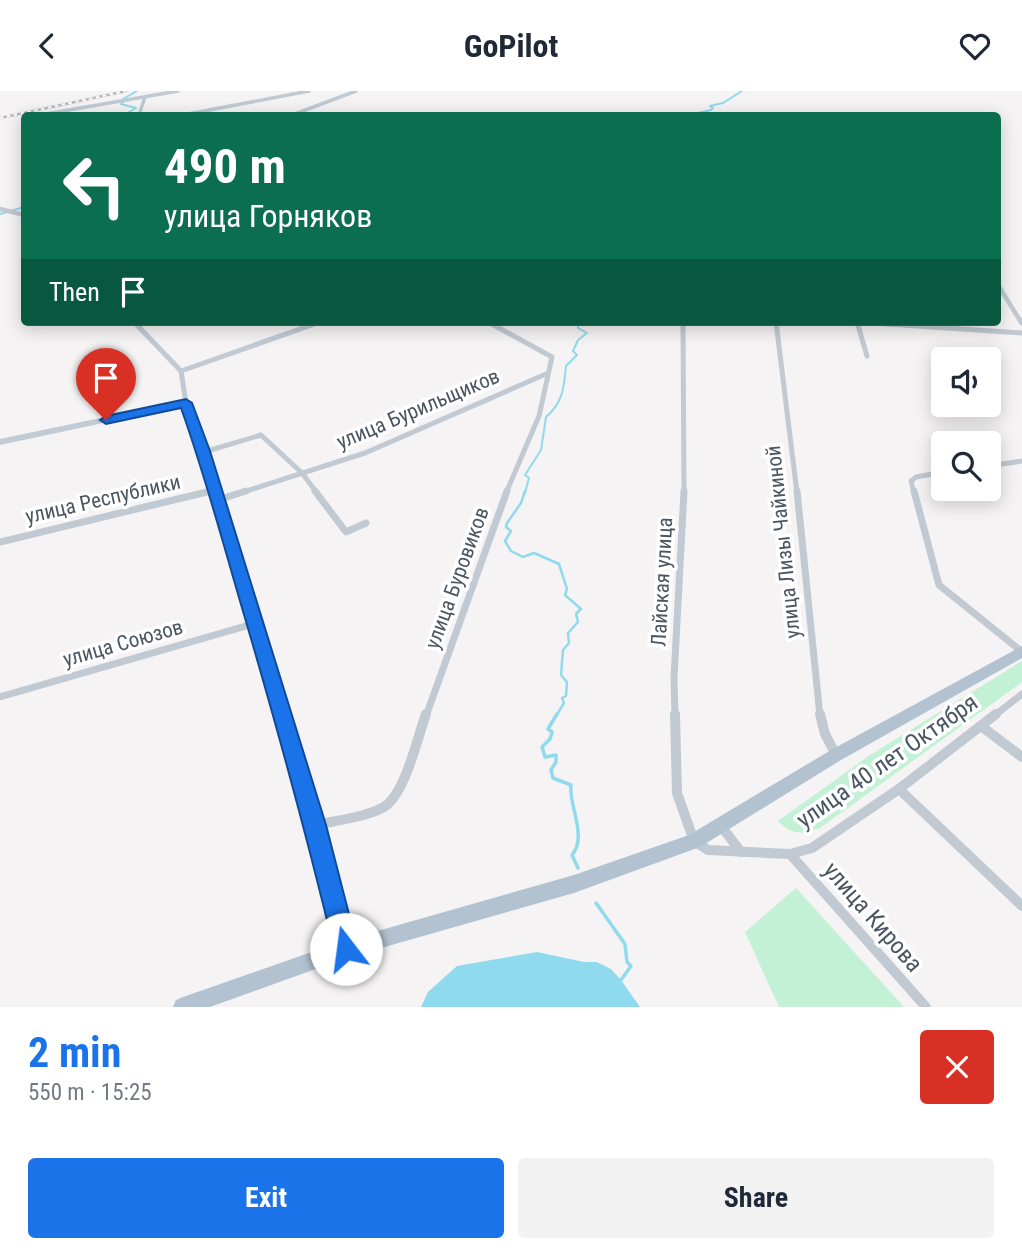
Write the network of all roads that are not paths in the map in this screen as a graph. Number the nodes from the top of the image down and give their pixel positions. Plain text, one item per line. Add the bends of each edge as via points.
1 (178, 91) edge
2 (309, 91) edge
3 (337, 91) edge
4 (356, 91) edge
5 (344, 96) junction
6 (145, 97) junction
7 (58, 112) edge
8 (140, 112) edge
9 (199, 112) edge
10 (300, 112) edge
11 (0, 209) edge
12 (21, 214) edge
13 (1001, 290) edge
14 (1022, 323) edge
15 (138, 326) edge
16 (309, 326) edge
17 (496, 326) edge
18 (682, 326) edge
19 (776, 326) edge
20 (859, 326) edge
21 (918, 326) edge
22 (1022, 333) edge
23 (867, 356) dead end
24 (181, 371) junction
25 (546, 374) junction
26 (186, 403) junction
27 (0, 442) edge
28 (204, 451) junction
29 (1022, 461) edge
30 (1001, 464) edge
31 (302, 473) junction
32 (931, 474) edge
33 (216, 495) junction
34 (366, 523) dead end
35 (0, 542) edge
36 (256, 623) junction
37 (1022, 651) edge
38 (1022, 694) edge
39 (0, 697) edge
40 (981, 726) junction
41 (836, 755) junction
42 (1022, 757) edge
43 (899, 789) junction
44 (315, 825) junction
45 (721, 826) junction
46 (694, 841) junction
47 (741, 852) junction
48 (790, 854) junction
49 (1022, 906) edge
50 (346, 949) junction
51 (183, 1007) edge
52 (926, 1007) edge

1 - 6 street
2 - 9 street
3 - 5 street
4 - 5 street
5 - 10 street
6 - 7 street
6 - 8 street
11 - 12 street
13 - 14 street
15 - 24 street
16 - 24 street
17 - 25 street, улица Буровиков via 552,357
18 - 46 street, Лайская улица via 685,481 674,691 677,793
19 - 41 street, улица Лизы Чайкиной via 819,711
20 - 23 street
21 - 22 street
24 - 26 street
25 - 31 street, улица Бурильщиков via 365,453
25 - 44 street, улица Буровиков via 539,416 508,488 401,784 387,805
26 - 27 street
26 - 28 street
28 - 31 street via 261,435
28 - 33 street
29 - 30 street
31 - 33 street, улица Бурильщиков
31 - 34 street via 346,532
32 - 37 street via 911,481 939,585
33 - 35 street, улица Республики
33 - 36 street
36 - 39 street, улица Союзов
36 - 44 street
37 - 41 main road, улица 40 лет Октября
38 - 40 street, улица 40 лет Октября
40 - 42 street
40 - 43 street, улица 40 лет Октября
41 - 45 main road, улица 40 лет Октября
43 - 48 street, улица 40 лет Октября via 812,848
43 - 49 street
44 - 50 street
45 - 46 main road, улица 40 лет Октября
45 - 47 street
46 - 47 street, улица 40 лет Октября via 708,850
46 - 50 main road, улица 40 лет Октября via 574,884
47 - 48 street, улица 40 лет Октября
48 - 52 street, улица Кирова
50 - 51 main road, улица 40 лет Октября

